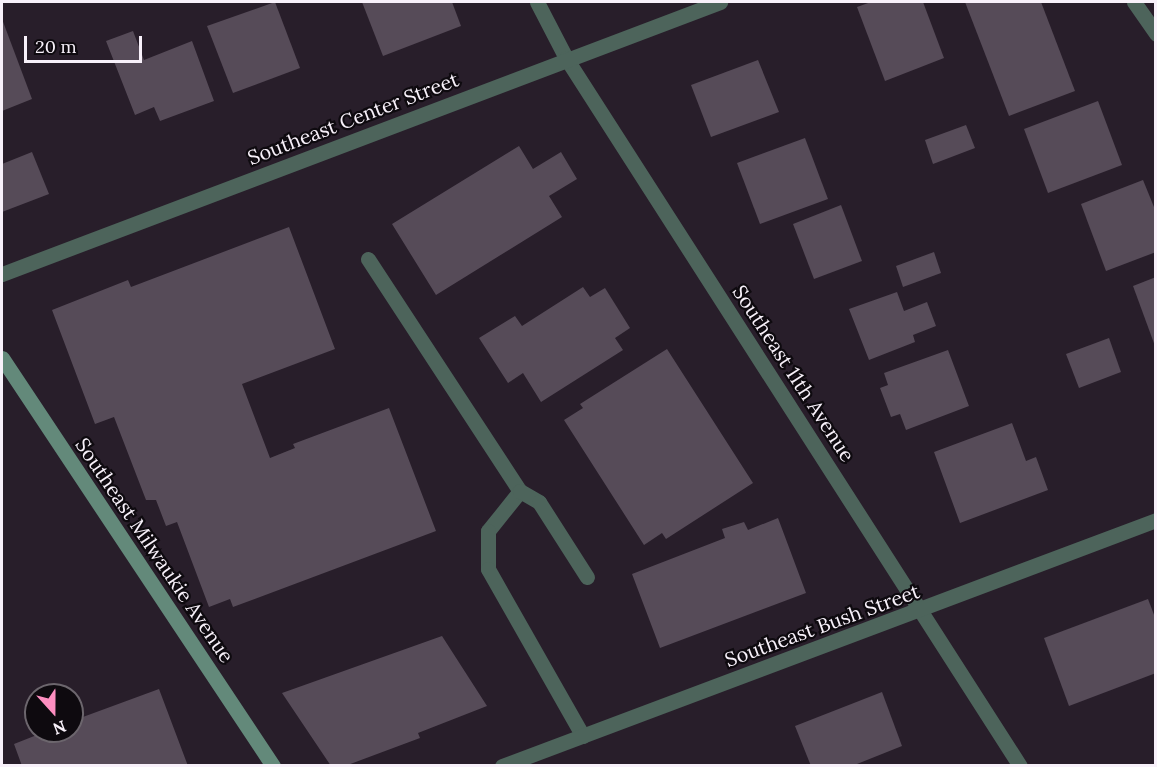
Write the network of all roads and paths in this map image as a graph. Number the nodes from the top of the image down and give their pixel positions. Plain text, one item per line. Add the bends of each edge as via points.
1 (537, 2) edge
2 (720, 2) edge
3 (1134, 2) edge
4 (1155, 34) edge
5 (566, 58) junction
6 (368, 259) dead end
7 (2, 274) edge
8 (2, 358) edge
9 (520, 491) junction
10 (1155, 520) edge
11 (587, 577) dead end
12 (921, 610) junction
13 (583, 736) junction
14 (273, 765) edge
15 (502, 765) edge
16 (1020, 765) edge

1 - 5 street, Southeast 11th Avenue
2 - 5 street, Southeast Center Street
3 - 4 street
5 - 7 street, Southeast Center Street
5 - 12 street, Southeast 11th Avenue
6 - 9 street
8 - 14 main road, Southeast Milwaukie Avenue
9 - 11 street via 539,502
9 - 13 street via 488,531 488,569
10 - 12 street, Southeast Bush Street
12 - 13 street, Southeast Bush Street
12 - 16 street, Southeast 11th Avenue
13 - 15 street, Southeast Bush Street

